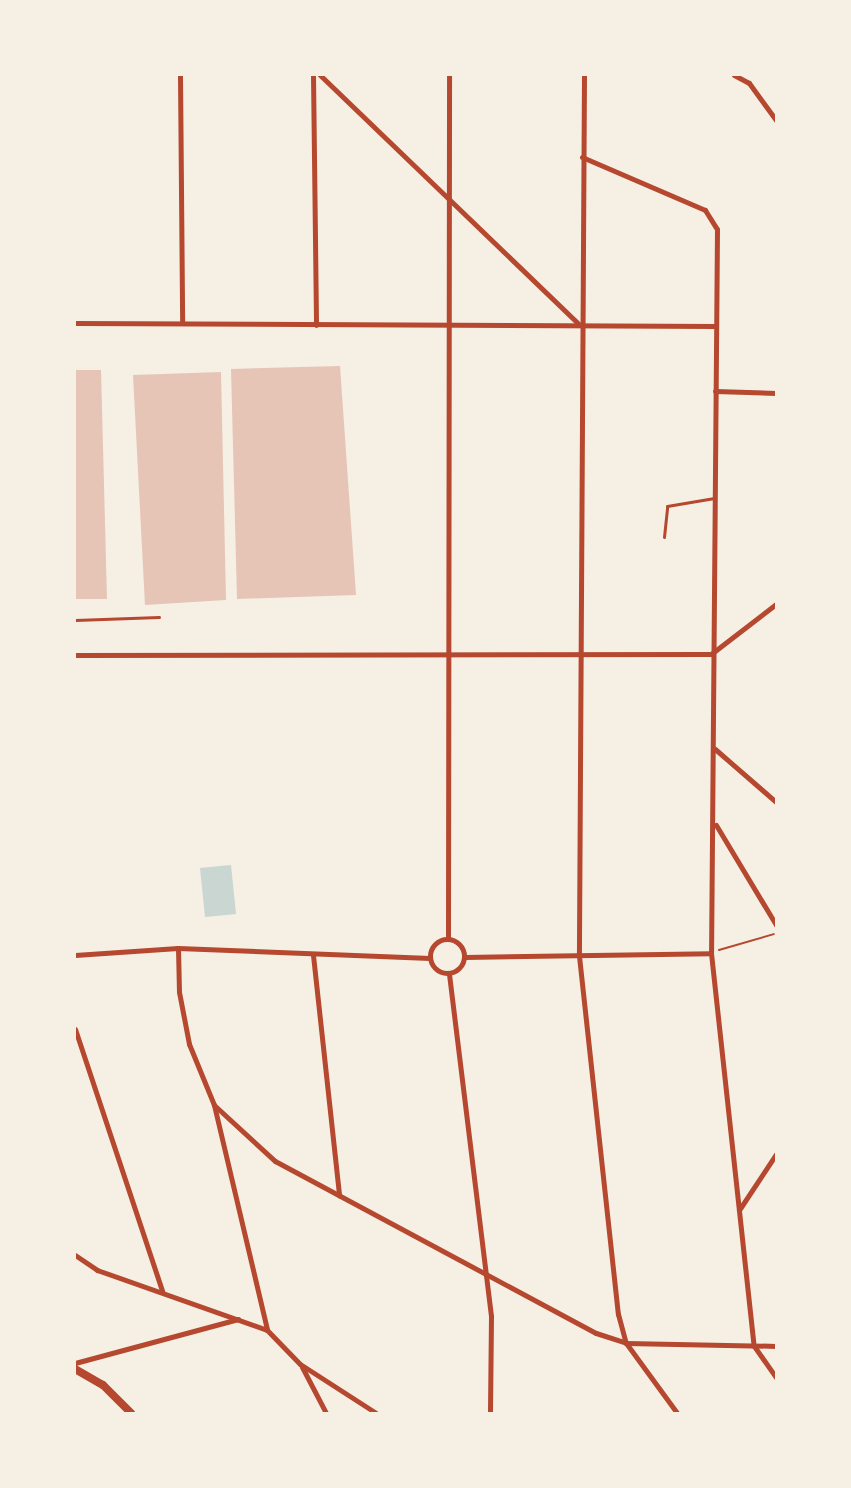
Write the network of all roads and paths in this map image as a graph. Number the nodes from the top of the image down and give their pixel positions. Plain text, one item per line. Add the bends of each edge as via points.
1 (180, 75) edge
2 (313, 75) edge
3 (320, 75) edge
4 (449, 75) edge
5 (584, 75) edge
6 (734, 75) edge
7 (776, 120) edge
8 (582, 157) junction
9 (447, 195) junction
10 (75, 323) edge
11 (182, 323) junction
12 (579, 324) junction
13 (316, 325) junction
14 (450, 326) junction
15 (716, 326) junction
16 (715, 391) junction
17 (776, 393) edge
18 (714, 498) junction
19 (664, 537) dead end
20 (776, 604) edge
21 (159, 617) dead end
22 (75, 620) edge
23 (448, 652) junction
24 (580, 654) junction
25 (711, 654) junction
26 (75, 655) edge
27 (714, 749) junction
28 (776, 802) edge
29 (715, 824) junction
30 (776, 925) edge
31 (776, 933) edge
32 (448, 939) junction
33 (178, 948) junction
34 (711, 953) junction
35 (75, 955) edge
36 (313, 956) junction
37 (579, 956) junction
38 (465, 957) junction
39 (430, 958) junction
40 (449, 974) junction
41 (75, 1029) edge
42 (214, 1105) junction
43 (776, 1154) edge
44 (339, 1196) junction
45 (738, 1210) junction
46 (75, 1255) edge
47 (485, 1276) junction
48 (162, 1291) junction
49 (239, 1318) junction
50 (267, 1330) junction
51 (627, 1343) junction
52 (754, 1346) junction
53 (776, 1346) edge
54 (75, 1363) edge
55 (300, 1364) junction
56 (75, 1369) edge
57 (776, 1377) edge
58 (131, 1413) edge
59 (326, 1413) edge
60 (376, 1413) edge
61 (490, 1413) edge
62 (676, 1413) edge

1 - 11 street
2 - 13 street
3 - 9 street
4 - 9 street
5 - 8 street
6 - 7 street via 749,83
8 - 12 street
8 - 15 street via 705,210 713,219 717,229
9 - 12 street
9 - 14 street
10 - 11 street
11 - 13 street
12 - 14 street
12 - 15 street
12 - 24 street
13 - 14 street
14 - 23 street
15 - 16 street
16 - 17 street
16 - 18 street
18 - 19 lane via 667,506
18 - 25 street
20 - 25 street
21 - 22 lane
23 - 24 street
23 - 26 street
23 - 32 street
24 - 25 street
24 - 37 street
25 - 27 street
27 - 28 street
27 - 29 street
29 - 30 street
29 - 34 street
31 - 34 path
32 - 38 street via 458,943
32 - 39 street via 432,947
33 - 35 street
33 - 36 street
33 - 42 street via 179,992 189,1044
34 - 37 street
34 - 45 street
36 - 39 street
36 - 44 street
37 - 38 street
37 - 51 street via 618,1314
38 - 40 street
39 - 40 street via 435,968
40 - 47 street
41 - 48 street
42 - 44 street via 275,1161
42 - 50 street
43 - 45 street
44 - 47 street
45 - 52 street
46 - 48 street via 97,1270
47 - 51 street
47 - 61 street via 493,1355
48 - 49 street
49 - 50 street
49 - 54 street
50 - 55 street
51 - 52 street
51 - 62 street
52 - 53 street
52 - 57 street
55 - 59 street
55 - 60 street
56 - 58 main road via 103,1385

